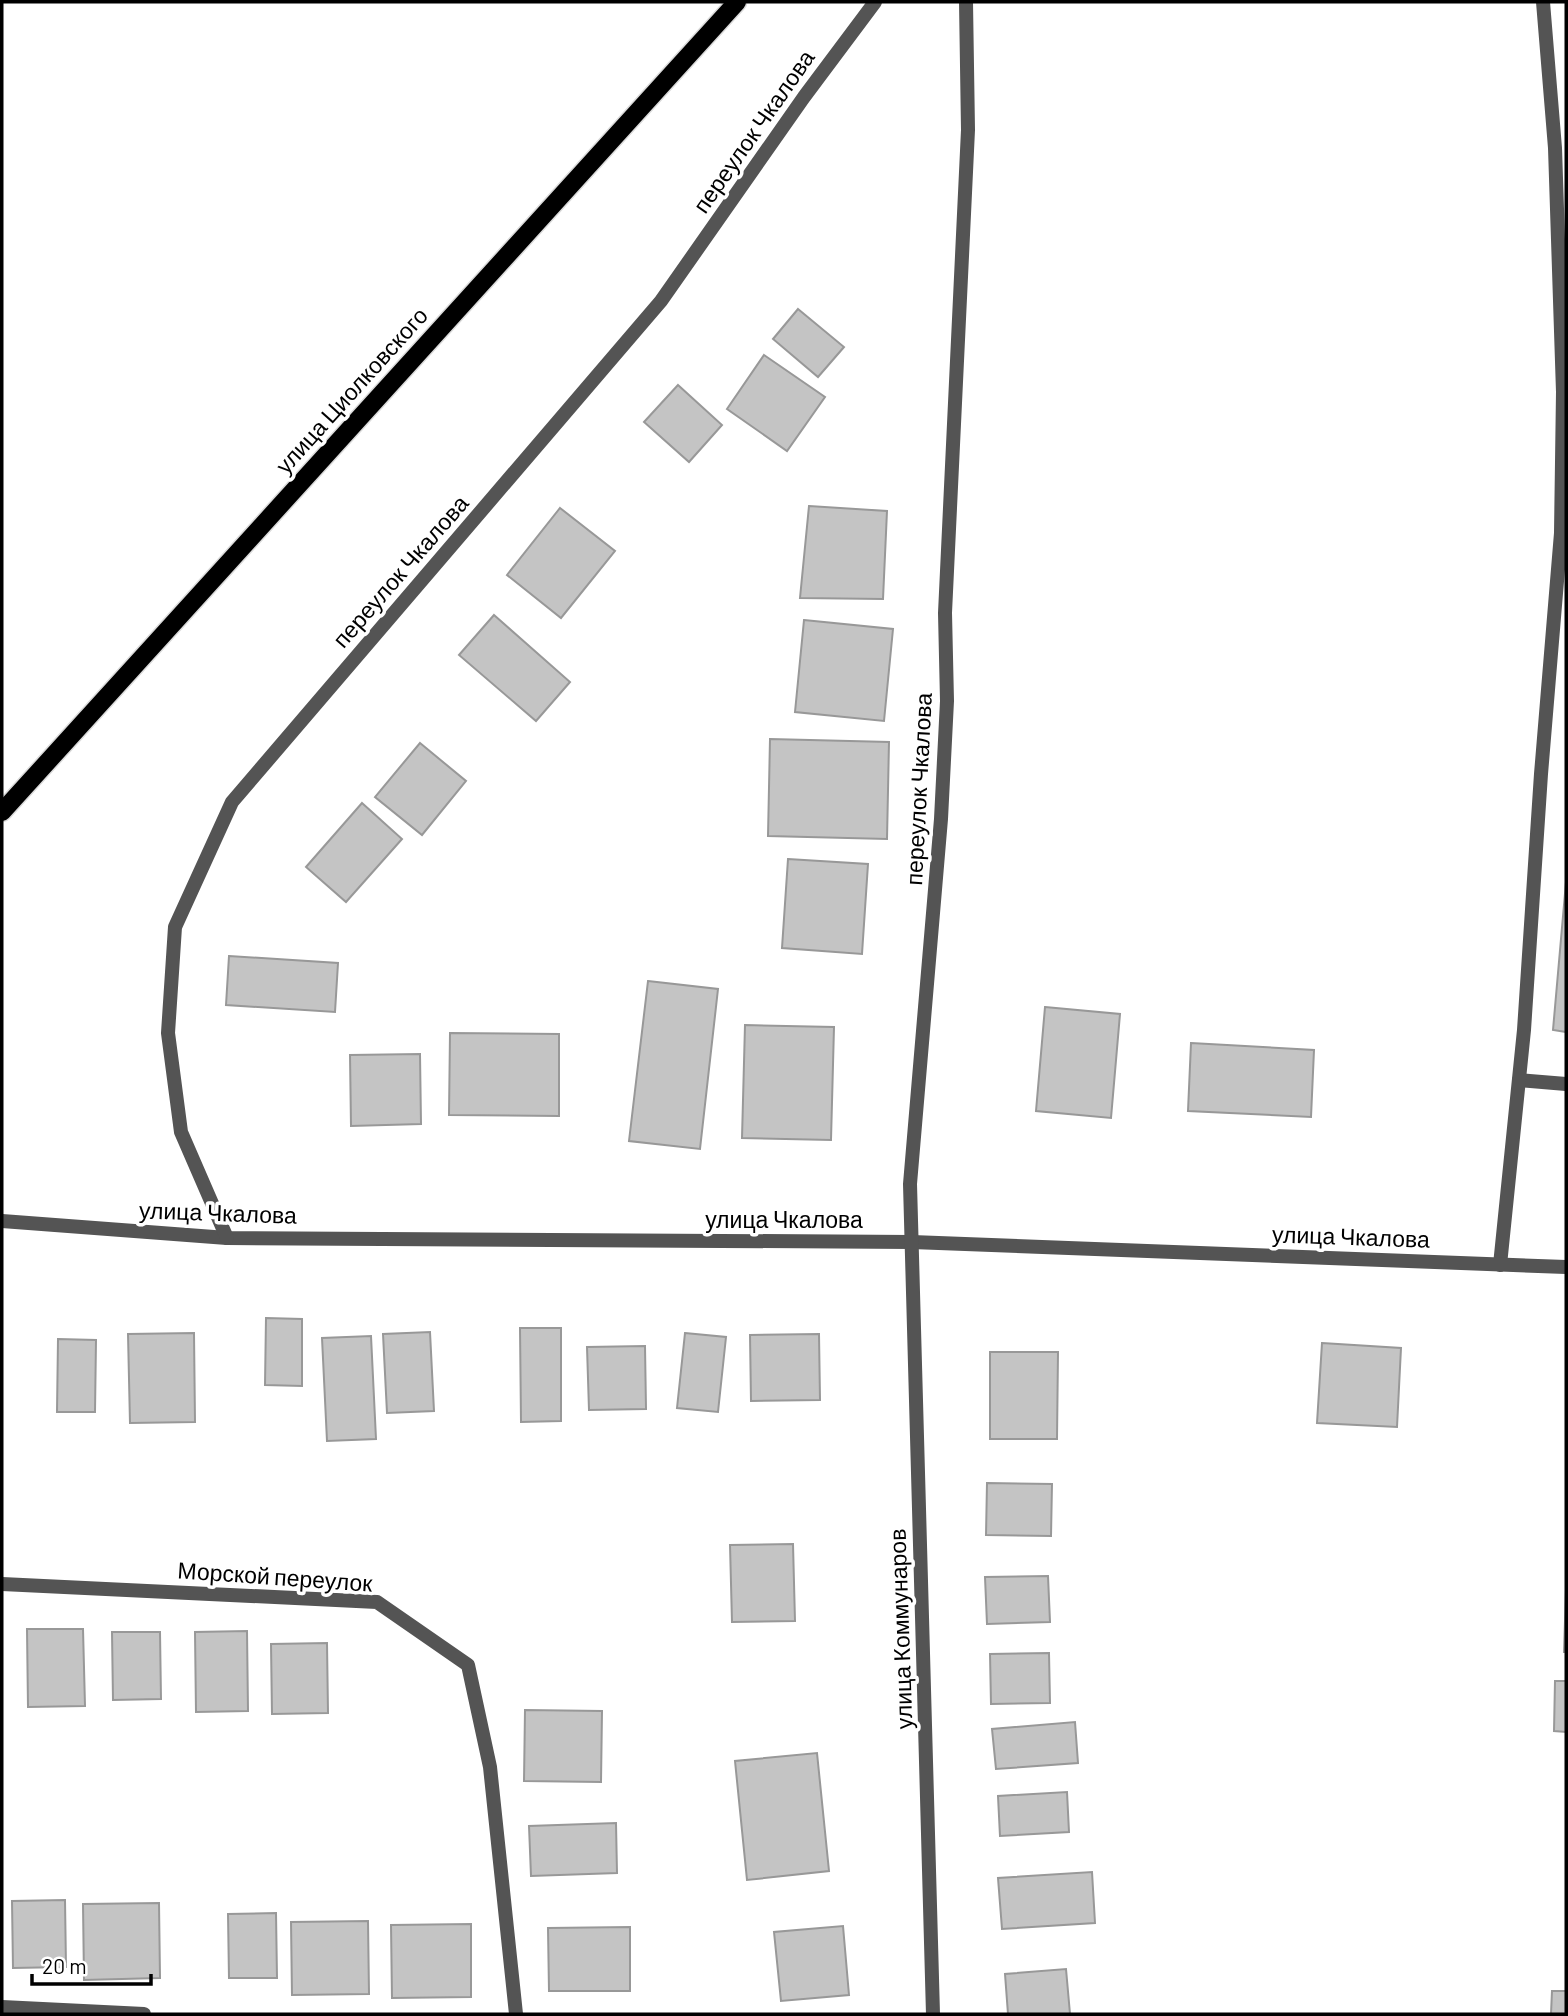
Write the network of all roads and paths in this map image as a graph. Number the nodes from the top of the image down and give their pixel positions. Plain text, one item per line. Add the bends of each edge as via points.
1 (737, 2) edge
2 (875, 2) edge
3 (966, 2) edge
4 (1543, 2) edge
5 (1564, 502) edge
6 (2, 812) edge
7 (1519, 1080) junction
8 (1566, 1084) edge
9 (2, 1221) edge
10 (227, 1238) junction
11 (912, 1242) junction
12 (1500, 1265) junction
13 (1566, 1267) edge
14 (2, 1584) edge
15 (2, 2007) edge
16 (144, 2014) edge
17 (516, 2014) edge
18 (933, 2014) edge

1 - 6 main road, улица Циолковского
2 - 10 street, переулок Чкалова via 661,301 232,802 175,927 167,1033 181,1132
3 - 11 street, переулок Чкалова via 968,130 945,613 942,819 910,1184
4 - 5 street via 1556,175
5 - 7 street
7 - 8 street
7 - 12 street
9 - 10 street, улица Чкалова
10 - 11 street, улица Чкалова
11 - 12 street, улица Чкалова
11 - 18 street, улица Коммунаров
12 - 13 street, улица Чкалова
14 - 17 street, Морской переулок via 377,1602 468,1665 490,1767
15 - 16 street

